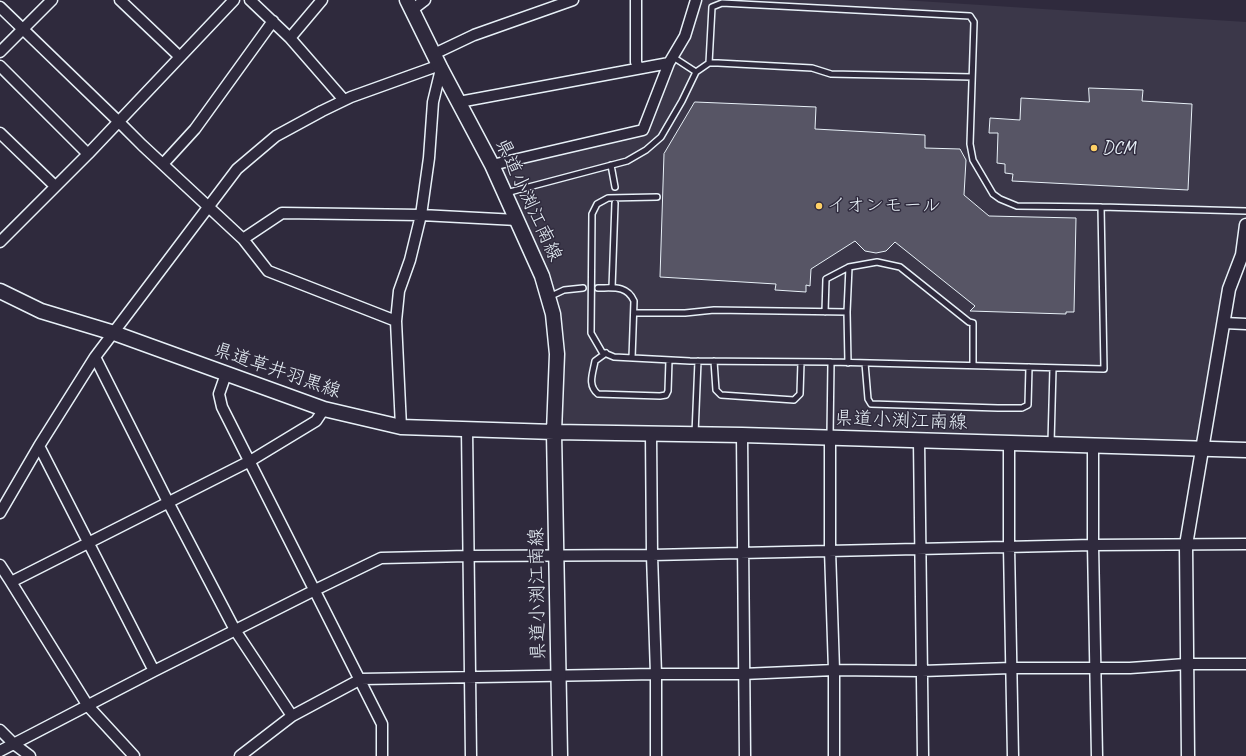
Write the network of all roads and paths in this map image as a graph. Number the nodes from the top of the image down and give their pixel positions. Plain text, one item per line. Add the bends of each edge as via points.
1 (52, 0) edge
2 (120, 0) edge
3 (234, 0) edge
4 (250, 0) edge
5 (322, 0) edge
6 (425, 0) edge
7 (573, 0) edge
8 (636, 0) edge
9 (696, 0) edge
10 (410, 5) edge
11 (0, 7) edge
12 (273, 21) junction
13 (23, 30) junction
14 (290, 38) junction
15 (0, 52) edge
16 (180, 57) junction
17 (671, 60) junction
18 (438, 63) junction
19 (709, 63) junction
20 (0, 66) edge
21 (638, 68) junction
22 (696, 72) junction
23 (972, 78) junction
24 (344, 100) junction
25 (459, 102) junction
26 (118, 121) junction
27 (0, 133) edge
28 (88, 154) junction
29 (164, 164) junction
30 (492, 165) junction
31 (611, 165) junction
32 (55, 186) junction
33 (615, 186) dead end
34 (505, 194) junction
35 (657, 197) dead end
36 (615, 203) dead end
37 (208, 207) junction
38 (1101, 207) junction
39 (1246, 211) edge
40 (421, 215) junction
41 (517, 220) junction
42 (1246, 225) edge
43 (243, 239) junction
44 (0, 242) edge
45 (849, 267) junction
46 (583, 288) dead end
47 (598, 288) dead end
48 (612, 288) junction
49 (0, 291) edge
50 (548, 298) junction
51 (824, 312) junction
52 (848, 312) junction
53 (634, 313) junction
54 (396, 321) junction
55 (1224, 324) junction
56 (1246, 324) edge
57 (114, 333) junction
58 (606, 354) junction
59 (96, 357) junction
60 (632, 358) junction
61 (669, 360) junction
62 (698, 361) junction
63 (714, 361) junction
64 (801, 362) junction
65 (831, 362) junction
66 (848, 363) junction
67 (865, 363) junction
68 (972, 365) junction
69 (1029, 367) junction
70 (1053, 368) junction
71 (226, 374) junction
72 (324, 409) junction
73 (401, 427) junction
74 (466, 429) junction
75 (554, 432) junction
76 (651, 433) junction
77 (695, 434) junction
78 (742, 434) junction
79 (830, 437) junction
80 (919, 441) junction
81 (1009, 443) junction
82 (1051, 444) junction
83 (39, 446) junction
84 (1093, 446) junction
85 (1203, 449) junction
86 (1246, 450) edge
87 (250, 461) junction
88 (168, 502) junction
89 (0, 513) edge
90 (89, 543) junction
91 (1186, 544) junction
92 (1246, 544) edge
93 (1093, 545) junction
94 (1009, 547) junction
95 (920, 549) junction
96 (830, 550) junction
97 (742, 552) junction
98 (652, 554) junction
99 (557, 555) junction
100 (468, 556) junction
101 (0, 565) edge
102 (11, 582) junction
103 (315, 590) junction
104 (235, 630) junction
105 (1186, 664) junction
106 (1246, 664) edge
107 (1011, 668) junction
108 (1096, 668) junction
109 (834, 670) junction
110 (154, 671) junction
111 (922, 671) junction
112 (656, 674) junction
113 (743, 674) junction
114 (558, 676) junction
115 (470, 677) junction
116 (361, 680) junction
117 (88, 706) junction
118 (292, 716) junction
119 (0, 730) edge
120 (14, 744) junction
121 (0, 751) edge
122 (247, 754) edge
123 (30, 756) edge
124 (134, 756) edge
125 (382, 756) edge
126 (471, 756) edge
127 (560, 756) edge
128 (656, 756) edge
129 (745, 756) edge
130 (834, 756) edge
131 (923, 756) edge
132 (1013, 756) edge
133 (1097, 756) edge
134 (1188, 756) edge

1 - 13 street
2 - 16 street
3 - 16 street
4 - 12 street
5 - 14 street
6 - 10 street
7 - 18 street via 474,35
8 - 21 street
9 - 17 street via 685,36
10 - 18 main road, 県道小渕江南線
11 - 13 street
12 - 14 street
12 - 29 street via 205,116
13 - 15 street
13 - 26 street
14 - 24 street
16 - 26 street
17 - 21 street
17 - 22 lane
17 - 30 street via 643,130
18 - 24 street
18 - 25 main road, 県道小渕江南線
18 - 40 street
19 - 22 lane
19 - 23 lane via 812,68 831,74
19 - 23 lane via 712,7 722,3 970,16 974,22
20 - 28 street
21 - 25 street
22 - 31 lane via 661,137 627,161
23 - 38 lane via 970,144 973,160 993,194 1017,206
24 - 37 street via 276,136 237,169
25 - 30 main road, 県道小渕江南線
26 - 28 street
26 - 29 street
27 - 32 street
28 - 32 street
29 - 37 street
30 - 34 main road, 県道小渕江南線
31 - 33 lane
31 - 34 lane
32 - 44 street
34 - 41 main road, 県道小渕江南線
35 - 58 lane via 608,198 597,204 592,214 591,333 602,352
36 - 48 lane
37 - 43 street
37 - 57 street
38 - 39 lane
38 - 70 lane via 1104,369
40 - 41 street
40 - 43 street via 282,213
40 - 54 street via 399,291
41 - 50 main road, 県道小渕江南線 via 542,276
42 - 55 street via 1242,255 1229,290
43 - 54 street via 268,271
45 - 51 lane via 826,279
45 - 52 lane
45 - 68 lane via 877,262 900,267 973,323
46 - 50 lane via 564,290
47 - 48 lane
48 - 53 lane via 624,290 631,295
49 - 57 main road, 県道草井羽黒線 via 41,311
50 - 75 main road, 県道小渕江南線 via 553,314 557,354
51 - 52 lane
51 - 53 lane via 714,310
52 - 66 lane
53 - 60 lane
54 - 73 street
55 - 56 street
55 - 85 street
57 - 59 street
57 - 71 main road, 県道草井羽黒線
58 - 60 lane
58 - 61 lane via 595,361 591,382 593,390 598,394 666,395
59 - 83 street
59 - 88 street
60 - 61 lane
61 - 62 lane
62 - 63 lane
62 - 77 lane
63 - 64 lane
63 - 64 lane via 716,390 721,395 794,400 800,394
64 - 65 lane
65 - 66 lane
65 - 79 lane
66 - 67 lane
67 - 68 lane
67 - 69 lane via 868,399 871,404 998,408 1022,408 1028,405
68 - 69 lane
69 - 70 lane
70 - 82 lane
71 - 72 main road, 県道草井羽黒線
71 - 87 street via 219,394 222,407
72 - 73 main road, 県道草井羽黒線
72 - 87 street via 316,421
73 - 74 main road, 県道草井羽黒線
74 - 75 main road, 県道草井羽黒線
74 - 100 street
75 - 76 main road, 県道小渕江南線
75 - 99 main road, 県道小渕江南線
76 - 77 main road, 県道小渕江南線
76 - 98 street
77 - 78 main road, 県道小渕江南線
78 - 79 main road, 県道小渕江南線
78 - 97 street
79 - 80 main road, 県道小渕江南線
79 - 96 street
80 - 81 main road, 県道小渕江南線
80 - 95 street
81 - 82 main road, 県道小渕江南線
81 - 94 street
82 - 84 main road, 県道小渕江南線
83 - 89 street
83 - 90 street
84 - 85 main road, 県道小渕江南線
84 - 93 street
85 - 86 main road, 県道小渕江南線
85 - 91 street
87 - 88 street
87 - 103 street
88 - 90 street
88 - 104 street
90 - 102 street
90 - 110 street
91 - 92 street
91 - 93 street
91 - 105 street
93 - 94 street
93 - 108 street
94 - 95 street
94 - 107 street
95 - 96 street
95 - 111 street
96 - 97 street
96 - 109 street
97 - 98 street
97 - 113 street
98 - 99 street
98 - 112 street
99 - 100 street
99 - 114 main road, 県道小渕江南線
100 - 103 street via 381,558
100 - 115 street
101 - 102 street
102 - 117 street
103 - 104 street
103 - 116 street
104 - 110 street
104 - 118 street
105 - 106 street
105 - 108 street
105 - 134 street
107 - 108 street
107 - 111 street
107 - 132 street
108 - 133 street
109 - 111 street
109 - 113 street
109 - 130 street
110 - 117 street
111 - 131 street
112 - 113 street
112 - 114 street
112 - 128 street
113 - 129 street
114 - 115 street
114 - 127 main road, 県道小渕江南線
115 - 116 street
115 - 126 street
116 - 118 street
116 - 125 street via 382,724
117 - 120 street
117 - 124 street
118 - 122 street
119 - 120 street
120 - 121 street
120 - 123 street

